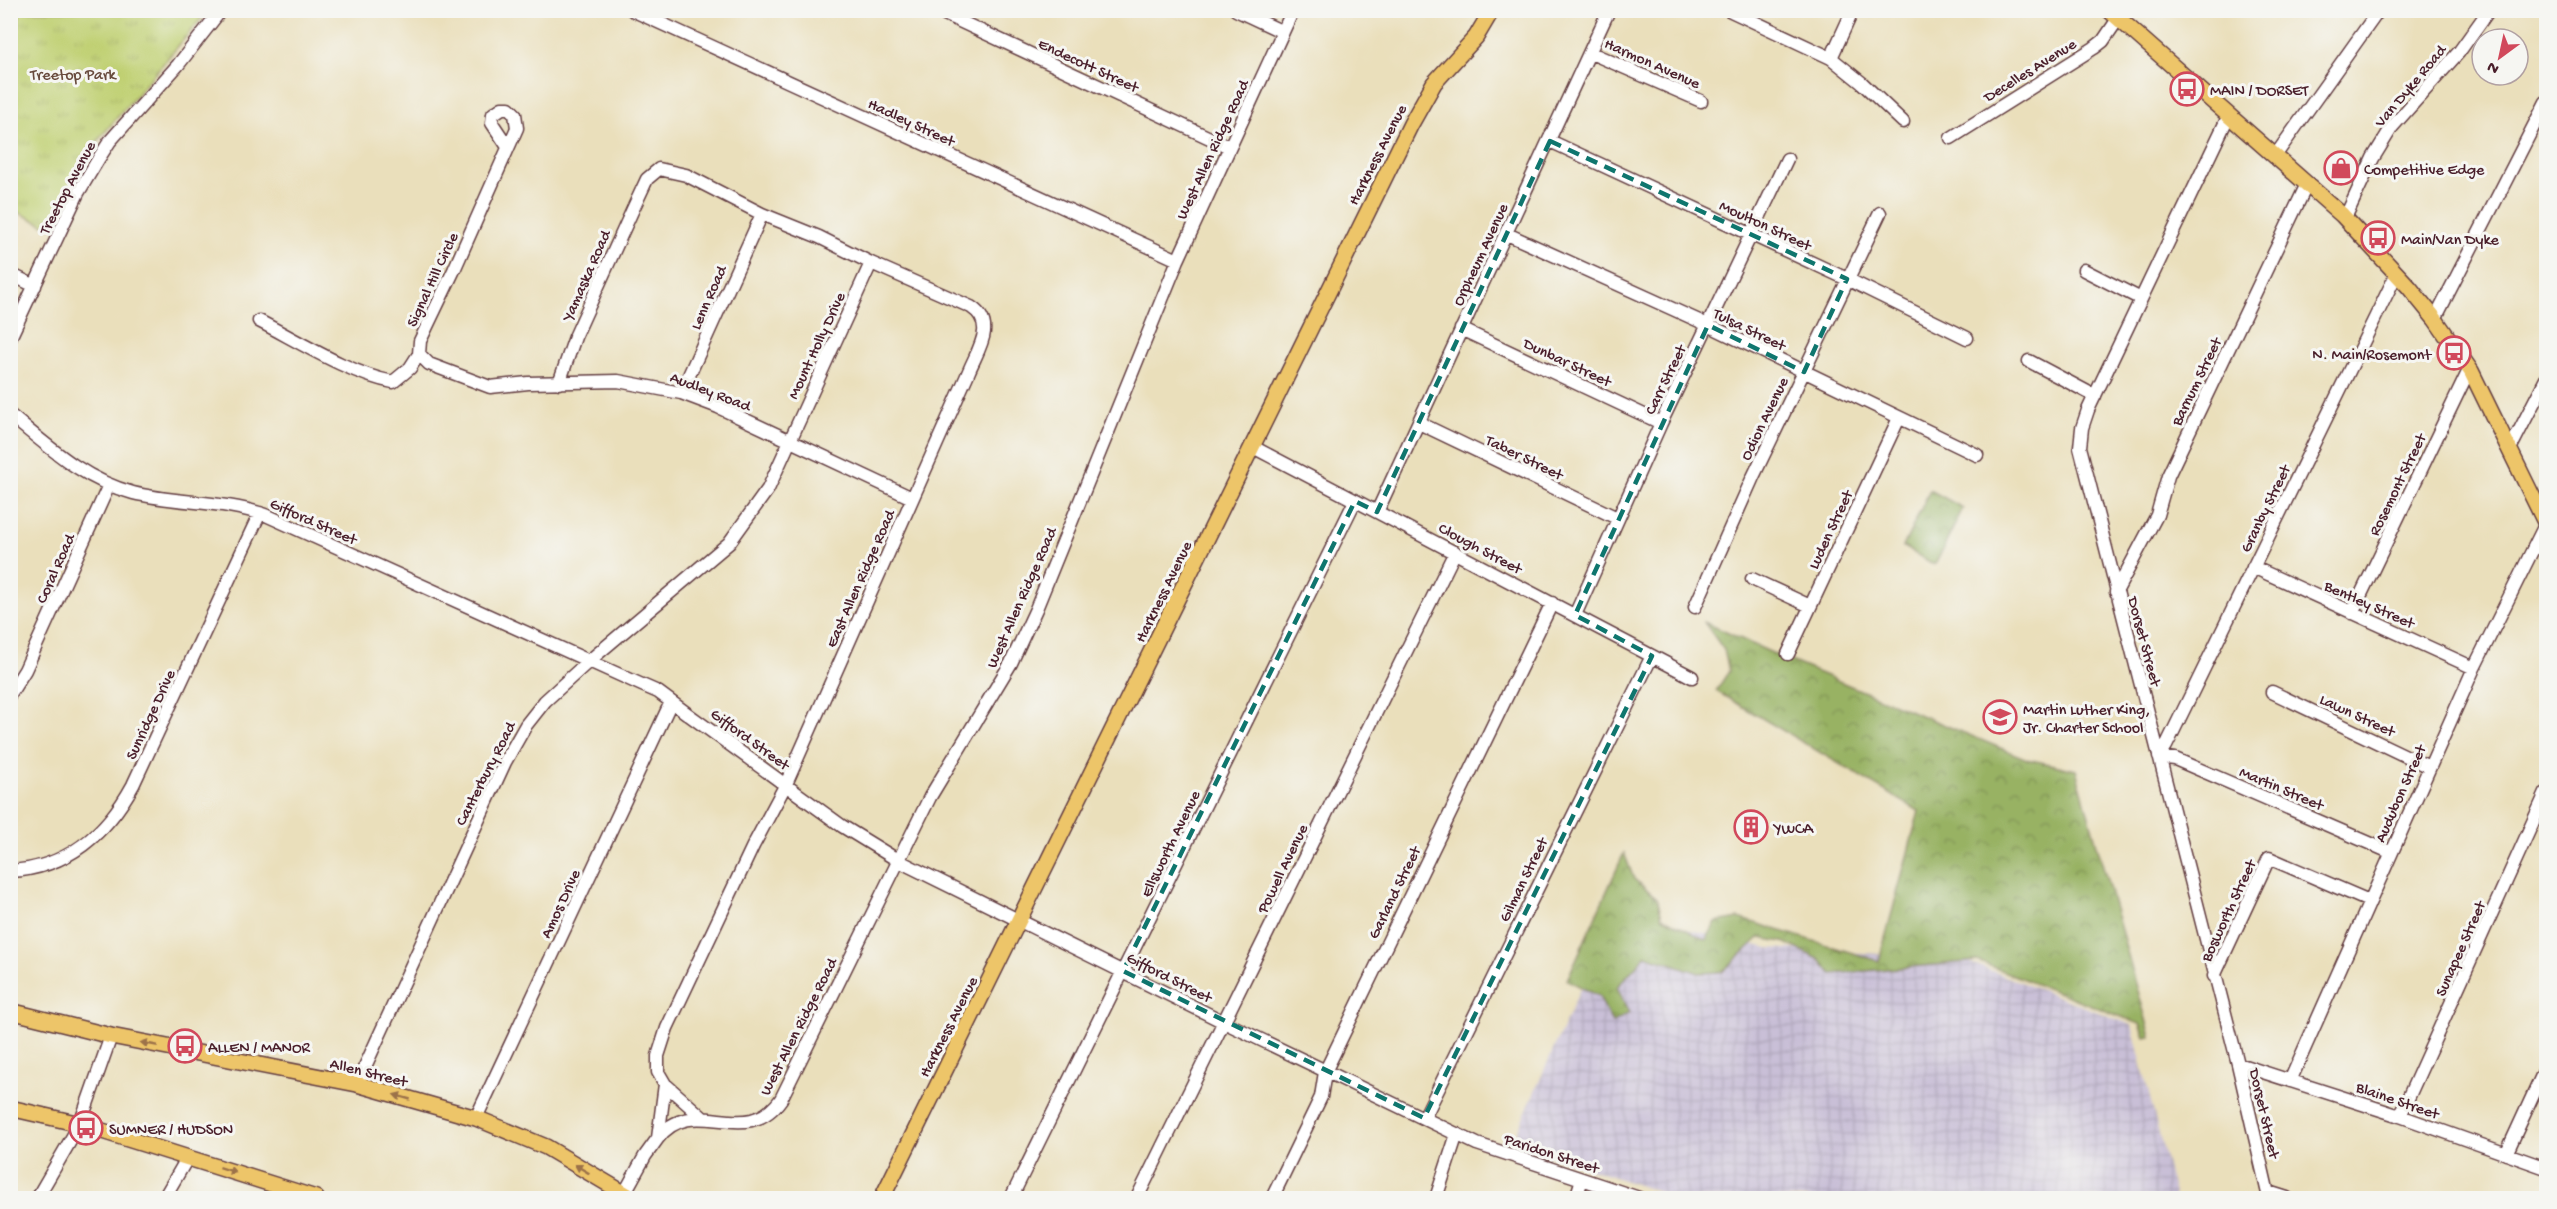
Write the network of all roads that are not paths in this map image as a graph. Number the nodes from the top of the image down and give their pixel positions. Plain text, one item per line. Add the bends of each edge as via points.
1 (221, 10) edge
2 (632, 10) edge
3 (936, 10) edge
4 (1236, 10) edge
5 (1293, 10) edge
6 (1492, 10) edge
7 (1609, 10) edge
8 (1729, 10) edge
9 (1853, 10) edge
10 (2379, 10) edge
11 (2489, 10) edge
12 (2117, 14) edge
13 (1282, 32) junction
14 (1591, 52) junction
15 (1831, 58) junction
16 (1701, 101) dead end
17 (2547, 102) edge
18 (2229, 114) junction
19 (1903, 122) dead end
20 (1951, 138) dead end
21 (1550, 141) junction
22 (508, 147) dead end
23 (1229, 147) junction
24 (2275, 156) junction
25 (1787, 159) dead end
26 (646, 182) joint
27 (2307, 184) junction
28 (1880, 213) dead end
29 (762, 214) junction
30 (2345, 218) junction
31 (1507, 234) junction
32 (1751, 235) junction
33 (1178, 260) junction
34 (871, 263) junction
35 (2084, 270) dead end
36 (2397, 273) junction
37 (10, 274) edge
38 (1847, 279) junction
39 (35, 286) junction
40 (2141, 299) junction
41 (2435, 319) junction
42 (259, 321) dead end
43 (1708, 326) junction
44 (1461, 329) junction
45 (10, 338) edge
46 (1967, 338) dead end
47 (419, 354) junction
48 (2029, 361) dead end
49 (2470, 368) junction
50 (1804, 372) junction
51 (2547, 379) edge
52 (559, 383) junction
53 (681, 393) junction
54 (2095, 396) junction
55 (10, 416) edge
56 (1899, 418) junction
57 (1419, 423) junction
58 (1661, 423) junction
59 (789, 441) junction
60 (1253, 447) junction
61 (2510, 449) junction
62 (1977, 455) dead end
63 (109, 485) junction
64 (912, 498) junction
65 (1355, 501) junction
66 (1377, 512) junction
67 (260, 513) junction
68 (1617, 518) junction
69 (2546, 524) edge
70 (729, 543) joint
71 (1455, 552) junction
72 (2253, 567) junction
73 (1752, 579) dead end
74 (2116, 592) junction
75 (1552, 603) junction
76 (1810, 606) junction
77 (1695, 607) dead end
78 (2352, 613) junction
79 (1575, 615) junction
80 (1788, 654) dead end
81 (1652, 656) junction
82 (589, 661) junction
83 (2474, 668) junction
84 (1692, 677) dead end
85 (2272, 692) dead end
86 (10, 694) edge
87 (671, 702) junction
88 (2159, 757) junction
89 (2429, 766) junction
90 (786, 784) junction
91 (2547, 793) edge
92 (2390, 852) junction
93 (899, 861) junction
94 (10, 871) edge
95 (2369, 901) junction
96 (1019, 921) junction
97 (1123, 971) junction
98 (2214, 976) junction
99 (10, 1011) edge
100 (1224, 1022) junction
101 (111, 1036) junction
102 (2238, 1064) junction
103 (1325, 1072) junction
104 (2545, 1074) edge
105 (2290, 1081) junction
106 (357, 1084) junction
107 (665, 1084) junction
108 (10, 1108) edge
109 (2400, 1116) junction
110 (702, 1117) junction
111 (476, 1118) junction
112 (1424, 1118) junction
113 (80, 1124) junction
114 (1457, 1134) junction
115 (658, 1138) junction
116 (2506, 1154) junction
117 (188, 1157) junction
118 (2547, 1168) edge
119 (1582, 1179) junction
120 (293, 1195) edge
121 (2269, 1195) edge
122 (628, 1196) edge
123 (37, 1198) edge
124 (164, 1198) edge
125 (316, 1198) edge
126 (882, 1198) edge
127 (1011, 1198) edge
128 (1137, 1198) edge
129 (1272, 1198) edge
130 (1436, 1198) edge
131 (1576, 1198) edge
132 (1639, 1198) edge
133 (2287, 1198) edge

1 - 39 street, Treetop Avenue via 110,141 78,193
2 - 33 street, Hadley Street
3 - 23 street, Endecott Street
4 - 13 street
5 - 13 street, West Allen Ridge Road
6 - 60 main road, Harkness Avenue via 1476,37 1434,83 1411,124
7 - 14 street, Orpheum Avenue
8 - 15 street
9 - 15 street
10 - 24 street
11 - 30 street, Van Dyke Road via 2459,52 2392,127
12 - 18 main road
12 - 20 street, Decelles Avenue via 2103,41 2094,48
13 - 23 street, West Allen Ridge Road
14 - 16 street, Harmon Avenue
14 - 21 street, Orpheum Avenue
15 - 19 street
17 - 41 street
18 - 24 main road
18 - 40 street, Dorset Street
21 - 31 street, Orpheum Avenue
21 - 32 street, Moulton Street
22 - 47 street, Signal Hill Circle via 420,341
23 - 33 street, West Allen Ridge Road
24 - 27 main road
25 - 32 street, Carr Street
26 - 29 street, East Allen Ridge Road via 656,170 670,170
26 - 52 street, Yamaska Road via 584,316
27 - 30 main road
27 - 74 street, Barnum Street via 2168,476 2155,519
28 - 38 street, Odion Avenue
29 - 34 street, East Allen Ridge Road
29 - 53 street, Lenn Road
30 - 36 main road
31 - 43 street, Tulsa Street
31 - 44 street, Orpheum Avenue
32 - 38 street, Moulton Street
32 - 43 street, Carr Street
33 - 93 street, West Allen Ridge Road via 1011,663 930,797
34 - 59 street, Mount Holly Drive
34 - 64 street, East Allen Ridge Road via 971,307 984,321 983,336 969,371
35 - 40 street
36 - 41 main road
36 - 72 street, Granby Street
37 - 39 street
38 - 46 street, Moulton Street
38 - 50 street, Odion Avenue
39 - 45 street, Treetop Avenue
40 - 54 street, Dorset Street
41 - 49 main road
42 - 47 street, Signal Hill Circle via 381,380 393,382
43 - 50 street, Tulsa Street
43 - 58 street, Carr Street
44 - 57 street, Orpheum Avenue
44 - 58 street, Dunbar Street
47 - 52 street, Audley Road via 429,364 489,387
48 - 54 street
49 - 61 main road
49 - 78 street, Rosemont Street
50 - 56 street, Tulsa Street
50 - 77 street, Odion Avenue
51 - 61 street
52 - 53 street, Audley Road via 625,382
53 - 59 street, Audley Road
54 - 74 street, Dorset Street via 2082,428 2080,451
55 - 63 street, Gifford Street via 67,462
56 - 62 street, Tulsa Street
56 - 76 street, Luden Street
57 - 66 street, Orpheum Avenue
57 - 68 street, Taber Street
58 - 68 street, Carr Street
59 - 64 street, Audley Road
59 - 70 street, Mount Holly Drive via 768,489
60 - 65 street, Clough Street
60 - 96 main road, Harkness Avenue
61 - 69 main road
63 - 67 street, Gifford Street
63 - 86 street, Coral Road via 40,638
64 - 90 street, East Allen Ridge Road
65 - 66 street, Clough Street
65 - 97 street, Ellsworth Avenue
66 - 71 street, Clough Street
67 - 82 street, Gifford Street
67 - 94 street, Sunridge Drive via 117,813 99,833 74,851 39,866
68 - 79 street, Carr Street
69 - 83 street, Audubon Street
70 - 82 street, Canterbury Road
71 - 75 street, Clough Street
71 - 100 street, Powell Avenue
72 - 78 street, Bentley Street
72 - 88 street, Granby Street
73 - 76 street
74 - 88 street, Dorset Street
75 - 79 street, Clough Street
75 - 103 street, Garland Street
76 - 80 street, Luden Street
78 - 83 street, Bentley Street
79 - 81 street, Clough Street
81 - 84 street, Clough Street
81 - 112 street, Gilman Street
82 - 87 street, Gifford Street
82 - 106 street, Canterbury Road via 545,701 520,735
83 - 89 street, Audubon Street
85 - 89 street, Lawn Street
87 - 90 street, Gifford Street
87 - 111 street, Amos Drive
88 - 92 street, Martin Street via 2175,759
88 - 98 street, Dorset Street
89 - 92 street, Audubon Street
90 - 93 street, Gifford Street via 842,826
90 - 107 street, East Allen Ridge Road via 665,1035 658,1068
91 - 109 street, Sunapee Street
92 - 95 street, Audubon Street
93 - 96 street, Gifford Street
93 - 110 street, West Allen Ridge Road via 776,1106 762,1118 745,1122
95 - 98 street, Bosworth Street via 2269,858
95 - 105 street, Audubon Street
96 - 97 street, Gifford Street
96 - 126 main road, Harkness Avenue
97 - 100 street, Gifford Street
97 - 127 street, Ellsworth Avenue
98 - 102 street, Dorset Street
99 - 101 main road, Allen Street
100 - 103 street, Gifford Street
100 - 128 street, Powell Avenue
106 -> 101 main road, Allen Street
101 - 113 street
102 - 105 street, Blaine Street
102 - 121 street, Dorset Street
103 - 112 street, Gifford Street
103 - 129 street, Garland Street via 1321,1096
104 - 116 street
105 - 109 street, Blaine Street
111 -> 106 main road, Allen Street
107 - 110 street
107 - 115 street, East Allen Ridge Road
108 - 113 main road
109 - 116 street, Blaine Street
110 - 115 street, West Allen Ridge Road via 675,1123
122 -> 111 main road, Allen Street via 546,1147
112 - 114 street, Gifford Street
113 - 117 main road
113 - 123 street
114 - 119 street, Paridon Street
114 - 130 street
115 - 122 street, East Allen Ridge Road via 645,1156
116 - 118 street, Blaine Street
117 -> 120 main road
117 - 124 street
119 - 131 street
119 - 132 street, Paridon Street
120 - 125 main road
121 - 133 street

